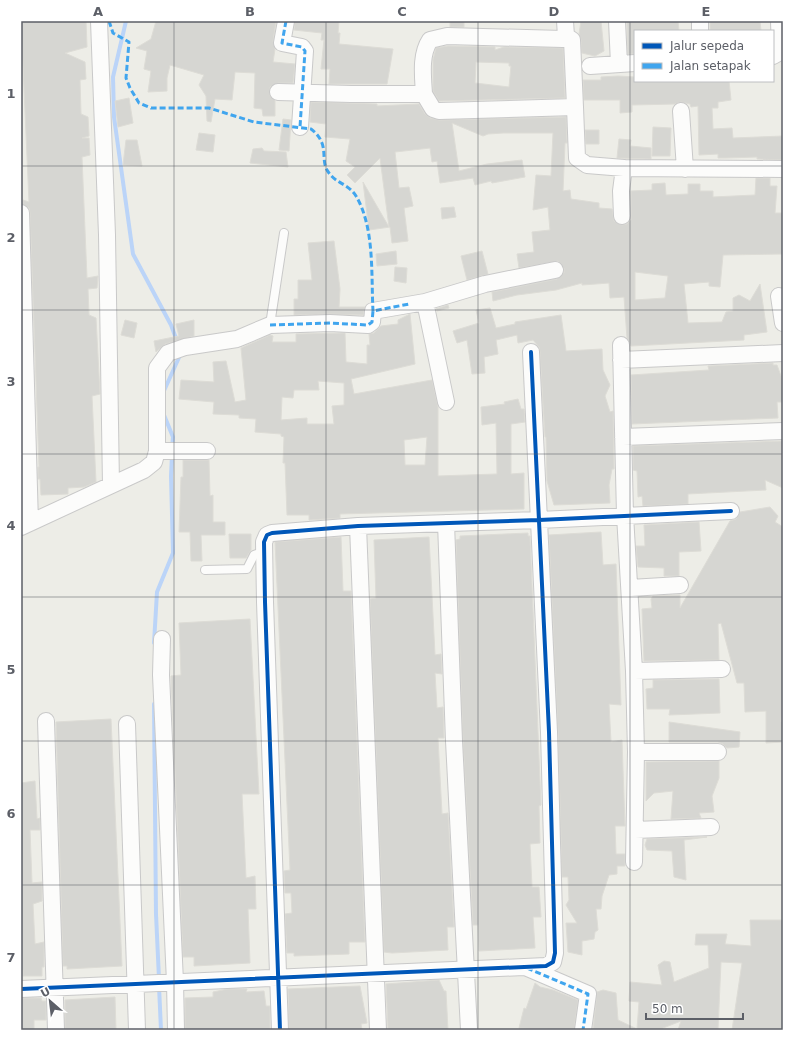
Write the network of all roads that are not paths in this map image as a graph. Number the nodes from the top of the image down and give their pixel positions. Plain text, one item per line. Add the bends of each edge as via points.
1 (99, 21) edge
2 (286, 21) edge
3 (617, 21) edge
4 (779, 21) edge
5 (566, 28) edge
6 (779, 53) edge
7 (627, 64) edge
8 (590, 66) dead end
9 (278, 92) dead end
10 (302, 93) junction
11 (424, 94) junction
12 (576, 107) junction
13 (681, 111) dead end
14 (300, 128) dead end
15 (624, 168) junction
16 (685, 169) junction
17 (783, 169) edge
18 (21, 213) edge
19 (622, 216) dead end
20 (284, 233) dead end
21 (555, 270) dead end
22 (779, 296) dead end
23 (424, 302) junction
24 (783, 323) edge
25 (270, 325) junction
26 (531, 352) dead end
27 (783, 353) edge
28 (446, 402) dead end
29 (783, 431) edge
30 (623, 437) junction
31 (167, 450) junction
32 (207, 450) dead end
33 (111, 485) junction
34 (731, 511) dead end
35 (625, 515) junction
36 (539, 520) junction
37 (446, 523) junction
38 (26, 525) edge
39 (358, 526) junction
40 (265, 551) junction
41 (205, 570) dead end
42 (680, 585) dead end
43 (630, 588) junction
44 (162, 639) dead end
45 (722, 669) dead end
46 (634, 671) junction
47 (46, 721) dead end
48 (127, 724) dead end
49 (636, 752) junction
50 (718, 752) dead end
51 (711, 827) dead end
52 (635, 830) junction
53 (634, 862) dead end
54 (524, 967) junction
55 (465, 968) junction
56 (375, 973) junction
57 (277, 977) junction
58 (172, 983) junction
59 (138, 985) junction
60 (56, 988) junction
61 (21, 989) edge
62 (56, 1030) edge
63 (137, 1030) edge
64 (176, 1030) edge
65 (280, 1030) edge
66 (378, 1030) edge
67 (469, 1030) edge
68 (583, 1030) edge

1 - 33 street
2 - 10 street via 282,43 302,47 305,51
3 - 7 street
4 - 6 street
5 - 11 street via 560,39 447,36 430,40 425,47 423,58
5 - 12 street via 572,40
7 - 8 street
9 - 10 street
10 - 11 street
10 - 14 street
11 - 12 street via 433,109 439,112
12 - 15 street via 577,158 587,165
13 - 16 street
15 - 16 street
15 - 19 street via 621,191
16 - 17 street
18 - 38 street
20 - 25 lane
21 - 23 street via 485,284
22 - 24 street
23 - 25 street via 373,311 372,322 368,325
23 - 28 street
25 - 31 street via 237,339 181,348 168,353 157,368
26 - 36 street
27 - 30 street via 621,352
29 - 30 street
30 - 35 street
31 - 32 street
31 - 33 street via 144,470
33 - 38 street
34 - 35 street
35 - 36 street
35 - 43 street
36 - 37 street
36 - 54 street via 555,958 550,965
37 - 39 street
37 - 55 street
39 - 40 street via 272,533 265,538
39 - 56 street
40 - 41 lane via 254,556 248,569
40 - 57 street
42 - 43 street
43 - 46 street
44 - 58 street
45 - 46 street
46 - 49 street
47 - 60 street
48 - 59 street
49 - 50 street
49 - 52 street
51 - 52 street
52 - 53 street
54 - 55 street
54 - 68 street via 588,994
55 - 56 street
55 - 67 street
56 - 57 street
56 - 66 street
57 - 58 street
57 - 65 street
58 - 59 street
58 - 64 street
59 - 60 street
59 - 63 street
60 - 61 street
60 - 62 street

